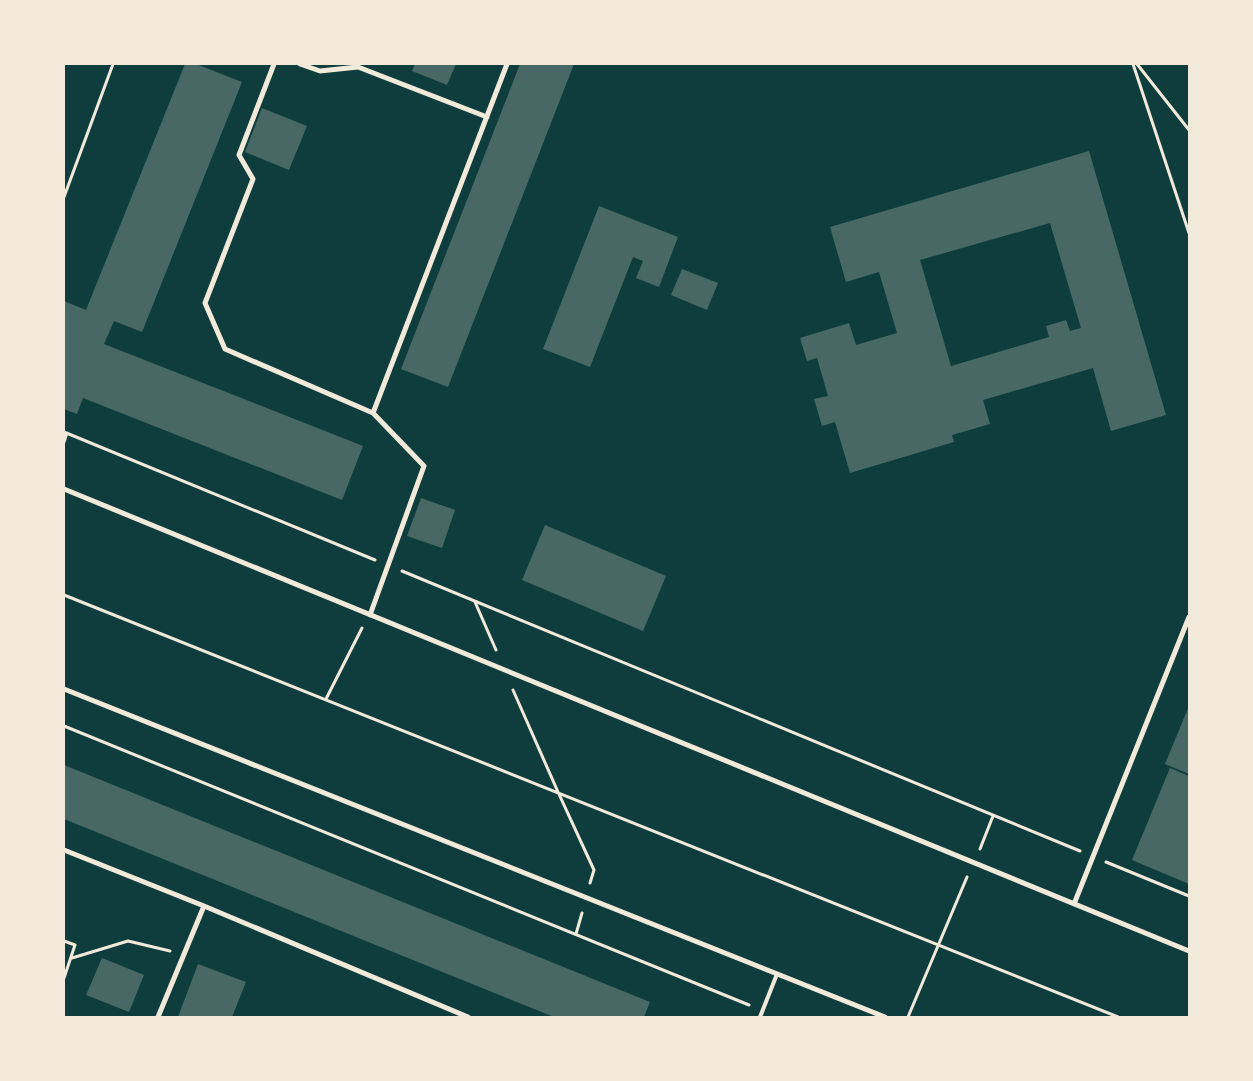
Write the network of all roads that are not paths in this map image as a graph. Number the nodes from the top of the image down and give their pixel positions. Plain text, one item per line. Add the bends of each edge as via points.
1 (274, 64) edge
2 (300, 64) edge
3 (507, 64) edge
4 (487, 117) junction
5 (373, 413) junction
6 (64, 489) edge
7 (370, 615) junction
8 (1189, 618) edge
9 (64, 689) edge
10 (64, 850) edge
11 (1074, 904) junction
12 (204, 906) junction
13 (1189, 951) edge
14 (777, 974) junction
15 (158, 1017) edge
16 (468, 1017) edge
17 (760, 1017) edge
18 (885, 1017) edge

1 - 5 street via 239,155 253,179 205,303 225,348
2 - 4 street via 320,71 358,67
3 - 4 street
4 - 5 street
5 - 7 street via 424,466
6 - 7 street
7 - 11 street
8 - 11 street
9 - 14 street
10 - 12 street
11 - 13 street
12 - 15 street
12 - 16 street
14 - 17 lane
14 - 18 street

